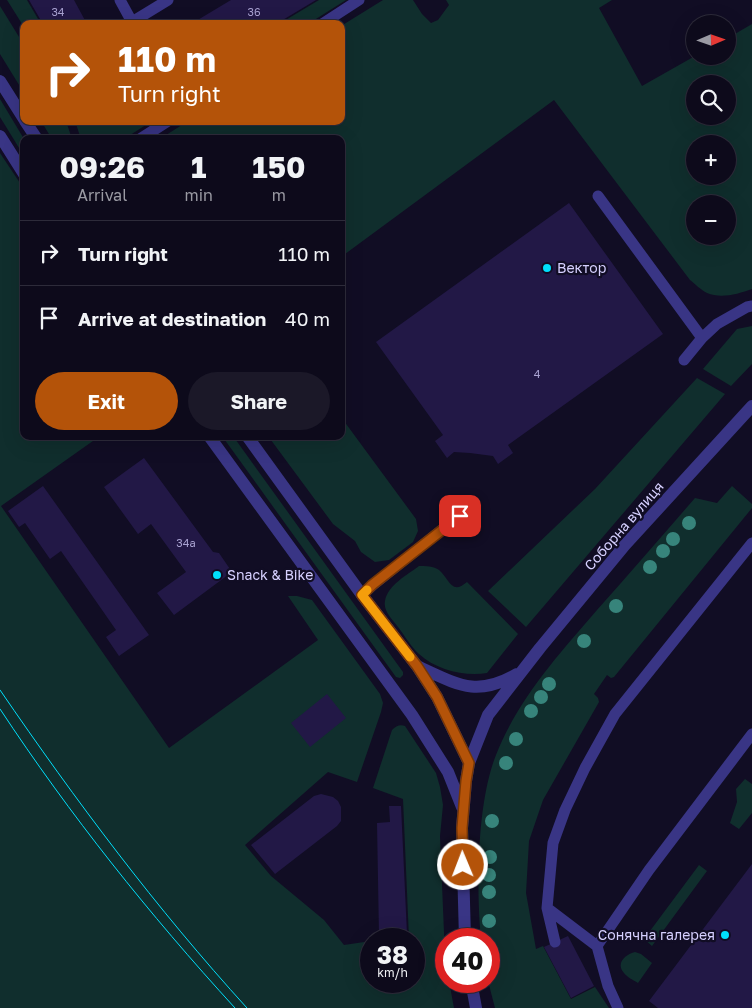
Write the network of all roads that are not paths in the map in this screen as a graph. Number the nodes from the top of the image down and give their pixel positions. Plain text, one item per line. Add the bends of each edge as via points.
1 (120, 0) edge
2 (168, 0) edge
3 (359, 0) edge
4 (131, 20) edge
5 (135, 20) edge
6 (328, 20) edge
7 (0, 80) edge
8 (20, 113) edge
9 (162, 125) edge
10 (146, 135) edge
11 (0, 136) edge
12 (20, 168) edge
13 (598, 196) dead end
14 (752, 306) edge
15 (702, 338) junction
16 (684, 360) dead end
17 (752, 406) edge
18 (212, 440) edge
19 (250, 440) edge
20 (460, 516) dead end
21 (752, 543) edge
22 (362, 595) junction
23 (417, 666) junction
24 (523, 670) junction
25 (752, 734) edge
26 (469, 763) junction
27 (463, 809) junction
28 (547, 908) junction
29 (464, 928) edge
30 (555, 942) dead end
31 (597, 946) junction
32 (473, 993) edge
33 (476, 1008) edge
34 (618, 1008) edge

1 - 4 lane
2 - 5 lane
3 - 6 lane
7 - 8 street
9 - 10 lane
11 - 12 street
13 - 15 lane
14 - 15 lane via 717,324
15 - 16 lane
17 - 24 street, Соборна вулиця via 625,545
18 - 27 street via 412,715 448,772
19 - 22 street
20 - 22 lane
21 - 28 lane via 606,729 565,810 553,843
22 - 23 street
23 - 24 street via 472,688 502,683
23 - 26 street via 437,697
24 - 26 street, Соборна вулиця via 488,716
25 - 31 lane via 649,870
26 - 27 street, Соборна вулиця
27 - 29 street, Соборна вулиця
28 - 30 lane
28 - 31 lane
31 - 34 lane
32 - 33 street

